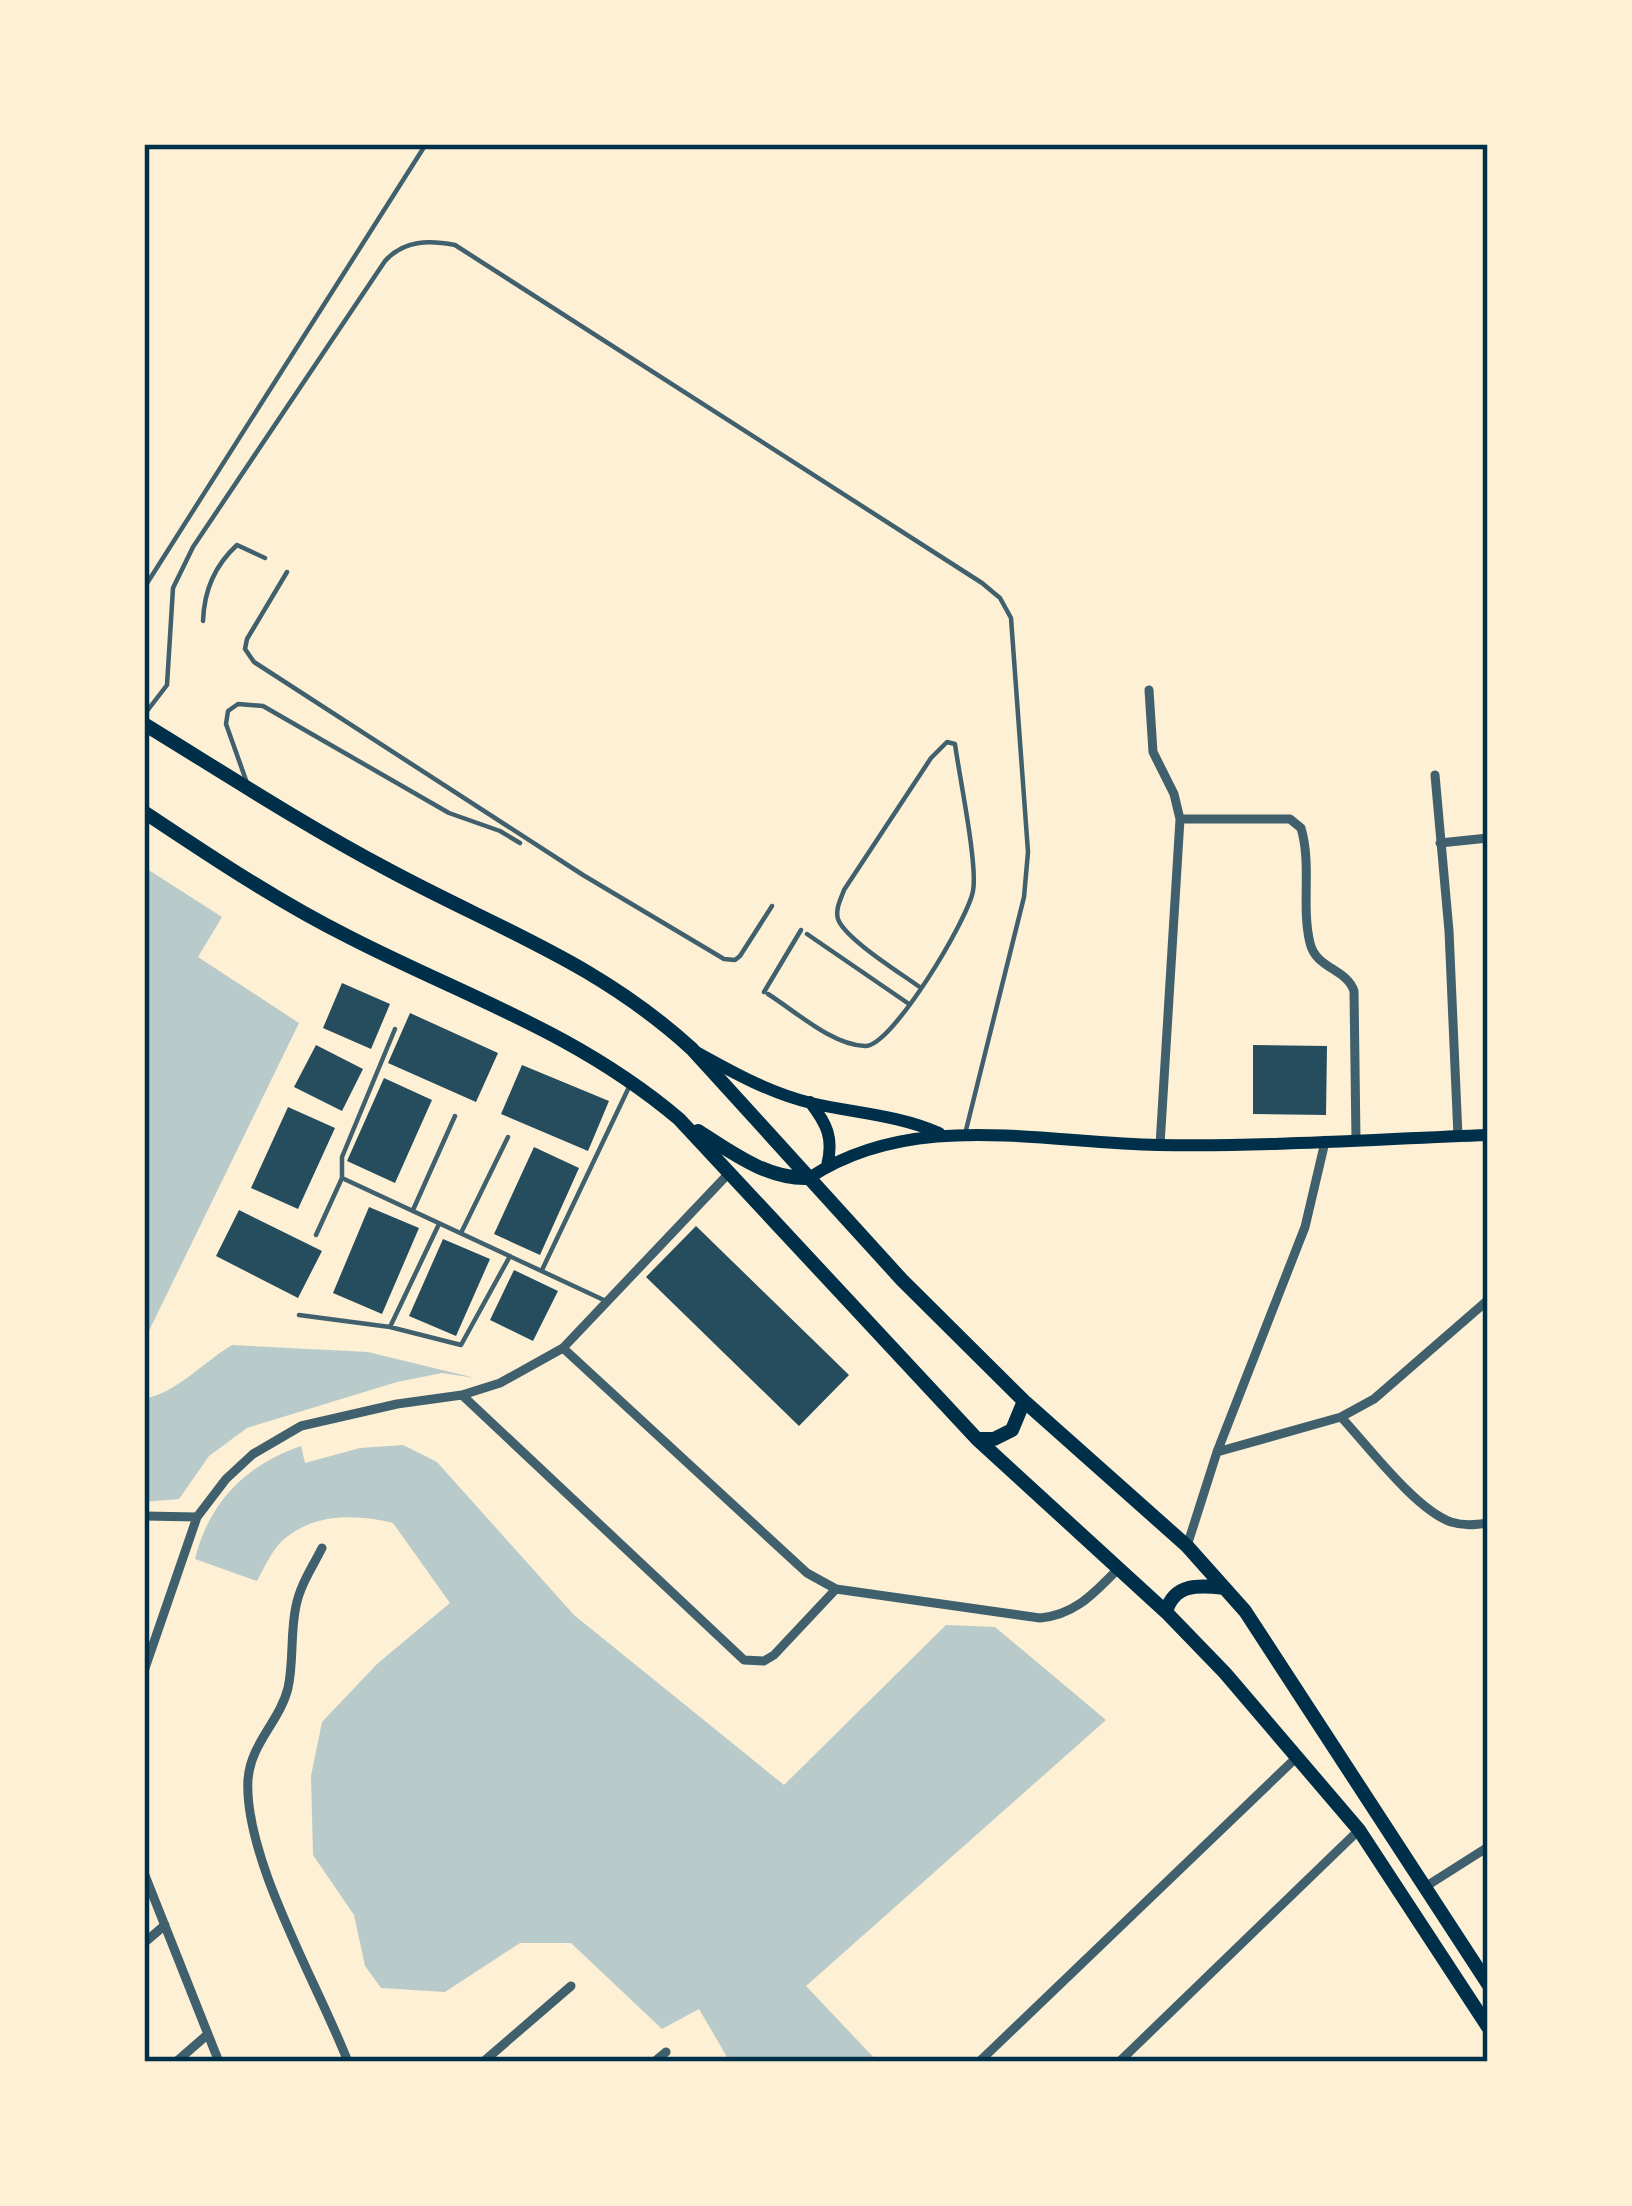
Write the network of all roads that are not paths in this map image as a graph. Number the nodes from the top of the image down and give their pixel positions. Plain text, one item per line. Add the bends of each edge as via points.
1 (426, 144) edge
2 (265, 558) dead end
3 (286, 572) dead end
4 (144, 588) edge
5 (203, 620) dead end
6 (1149, 689) dead end
7 (144, 715) edge
8 (144, 724) edge
9 (1435, 775) dead end
10 (249, 788) junction
11 (144, 812) edge
12 (1180, 819) junction
13 (1488, 838) edge
14 (520, 843) dead end
15 (1440, 843) junction
16 (772, 906) dead end
17 (921, 988) junction
18 (909, 1004) junction
19 (395, 1029) dead end
20 (692, 1049) junction
21 (632, 1080) junction
22 (810, 1102) junction
23 (454, 1116) dead end
24 (679, 1119) junction
25 (940, 1133) junction
26 (1488, 1135) edge
27 (964, 1136) junction
28 (1458, 1136) junction
29 (508, 1137) dead end
30 (1357, 1140) junction
31 (1325, 1142) junction
32 (1160, 1145) junction
33 (827, 1166) junction
34 (730, 1172) junction
35 (342, 1178) junction
36 (809, 1178) junction
37 (413, 1210) junction
38 (440, 1223) junction
39 (461, 1233) junction
40 (316, 1235) dead end
41 (510, 1256) junction
42 (542, 1270) junction
43 (1488, 1300) edge
44 (609, 1302) junction
45 (298, 1316) dead end
46 (390, 1328) junction
47 (563, 1348) junction
48 (462, 1395) junction
49 (1024, 1401) junction
50 (1341, 1418) junction
51 (977, 1439) junction
52 (1217, 1452) junction
53 (144, 1516) edge
54 (197, 1517) junction
55 (1488, 1523) edge
56 (1187, 1546) junction
57 (322, 1548) dead end
58 (1117, 1570) junction
59 (1224, 1588) junction
60 (836, 1589) junction
61 (1166, 1612) junction
62 (144, 1671) edge
63 (1299, 1756) junction
64 (1359, 1830) junction
65 (1488, 1846) edge
66 (144, 1873) edge
67 (1424, 1886) junction
68 (165, 1925) junction
69 (144, 1942) edge
70 (1488, 1984) edge
71 (571, 1986) dead end
72 (1488, 2027) edge
73 (208, 2034) junction
74 (666, 2053) dead end
75 (981, 2060) edge
76 (176, 2062) edge
77 (219, 2062) edge
78 (348, 2062) edge
79 (483, 2062) edge
80 (654, 2062) edge
81 (1119, 2062) edge

1 - 4 lane
2 - 5 lane via 237,545 229,552 204,595
3 - 16 lane via 247,639 254,662 724,959 740,956
6 - 12 street via 1153,752
7 - 27 lane via 167,685 173,589 193,547 386,261 411,244 454,245 1000,598 1011,618 1028,852
8 - 10 main road
9 - 15 street
10 - 14 lane via 226,724 238,704 263,706 449,813
10 - 20 main road via 384,868 582,966
11 - 21 main road via 298,910 521,1016
12 - 30 street via 1298,822 1310,946 1354,991
12 - 32 street
13 - 15 street
15 - 28 street
17 - 17 lane via 974,888 955,744 947,742 838,908 849,934
17 - 18 lane
18 - 18 lane via 804,932 766,993 861,1047 874,1046
19 - 35 lane via 342,1157
20 - 22 main road
20 - 36 main road
21 - 24 main road
21 - 42 lane
22 - 25 main road
22 - 33 main road via 832,1143
23 - 37 lane
24 - 34 main road
24 - 36 main road via 764,1169
25 - 27 main road
25 - 33 main road via 874,1145
26 - 28 main road
27 - 32 main road
28 - 30 main road
29 - 39 lane
30 - 31 main road
31 - 32 main road
31 - 52 street via 1304,1227
33 - 36 main road
34 - 44 street
34 - 51 main road
35 - 37 lane
35 - 40 lane
36 - 49 main road
37 - 38 lane
38 - 39 lane
38 - 46 lane
39 - 41 lane
41 - 42 lane
41 - 46 lane via 466,1342 454,1346
42 - 44 lane
43 - 50 street
44 - 47 street
45 - 46 lane
47 - 48 street
47 - 60 street via 807,1573
48 - 54 street via 301,1426 253,1454
48 - 60 street via 744,1660 774,1654
49 - 51 main road via 1012,1430
49 - 56 main road
50 - 52 street
50 - 55 street via 1445,1520
51 - 58 main road
52 - 56 street
53 - 54 street
54 - 62 street
56 - 59 main road
57 - 78 street via 296,1603 285,1698 248,1777 267,1874
58 - 60 street via 1058,1617
58 - 61 main road
59 - 61 main road via 1187,1587 1169,1599
59 - 67 main road
61 - 63 main road
63 - 64 main road
63 - 75 street
64 - 72 main road
64 - 81 street
65 - 67 street
66 - 68 street
67 - 70 main road
68 - 69 street
68 - 73 street
71 - 79 street
73 - 76 street
73 - 77 street
74 - 80 street

